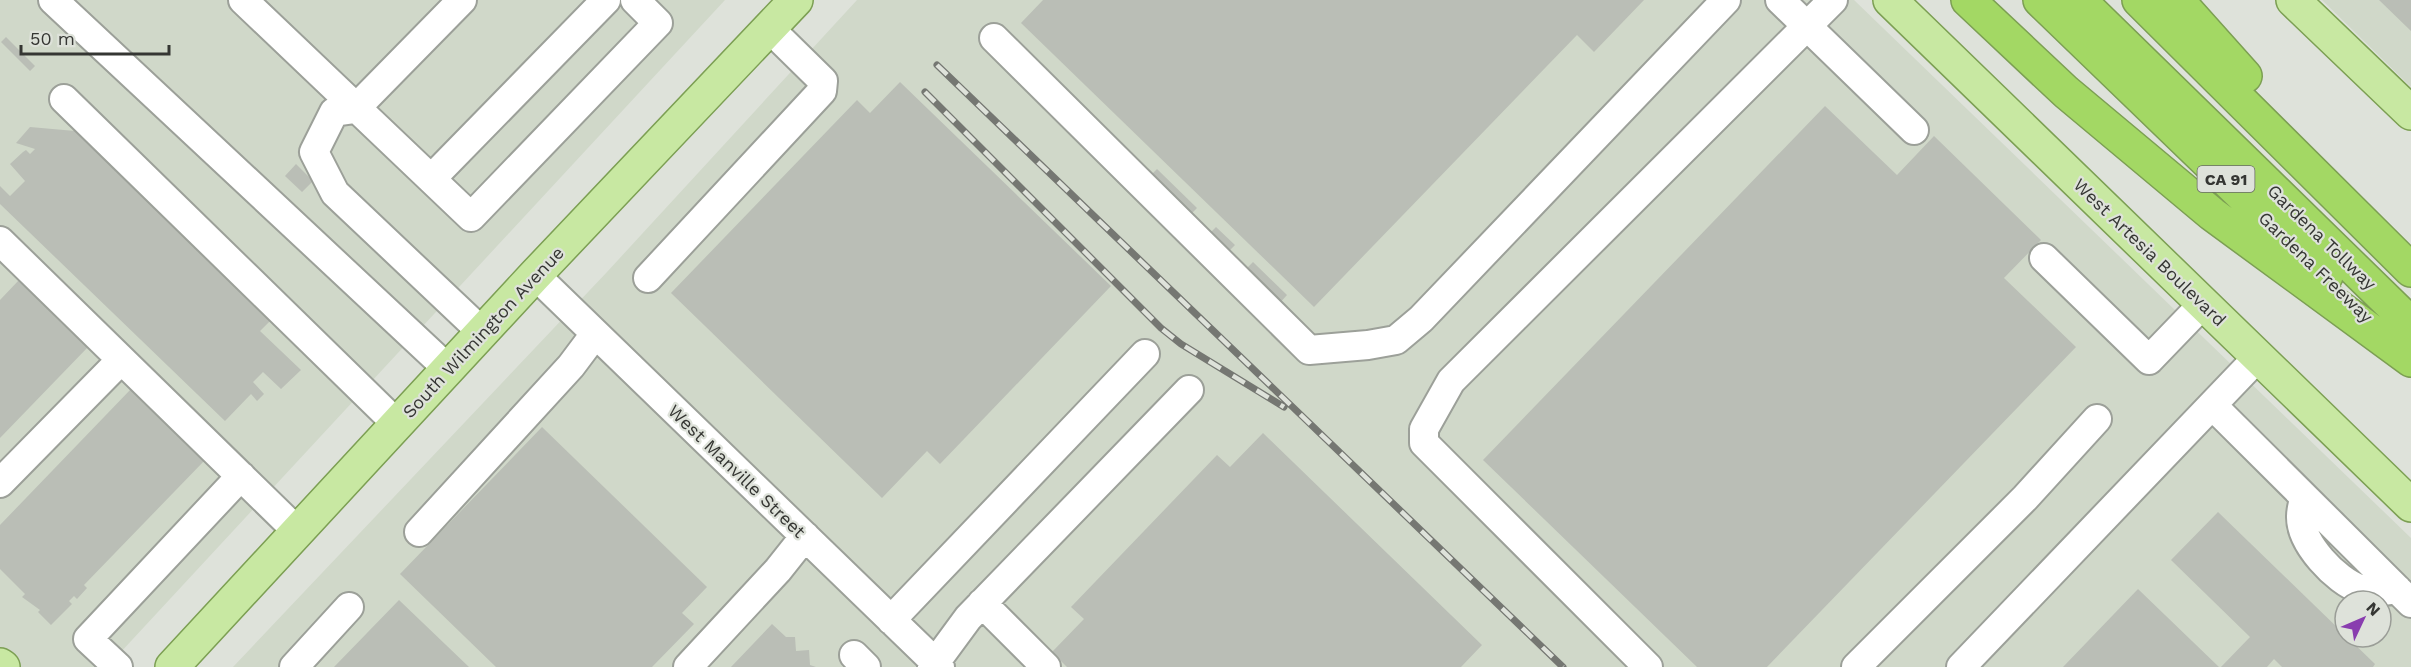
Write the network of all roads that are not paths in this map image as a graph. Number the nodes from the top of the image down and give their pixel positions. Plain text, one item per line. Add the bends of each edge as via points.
1 (53, 0) edge
2 (243, 0) edge
3 (462, 0) edge
4 (635, 0) edge
5 (1726, 0) edge
6 (1780, 0) edge
7 (1833, 0) edge
8 (1890, 0) edge
9 (1968, 0) edge
10 (2040, 0) edge
11 (2079, 0) edge
12 (2109, 0) edge
13 (2139, 0) edge
14 (2177, 0) edge
15 (2293, 0) edge
16 (602, 1) edge
17 (780, 10) edge
18 (1807, 26) junction
19 (994, 38) dead end
20 (64, 99) dead end
21 (355, 109) junction
22 (2411, 114) edge
23 (1914, 130) dead end
24 (432, 178) junction
25 (4, 253) edge
26 (2044, 258) dead end
27 (2411, 264) edge
28 (2411, 270) edge
29 (535, 275) junction
30 (648, 278) dead end
31 (2411, 292) edge
32 (2203, 304) junction
33 (2411, 324) edge
34 (482, 332) junction
35 (595, 334) junction
36 (1145, 354) dead end
37 (2258, 357) junction
38 (2411, 359) edge
39 (121, 360) junction
40 (448, 369) junction
41 (1189, 390) dead end
42 (2211, 405) junction
43 (2097, 419) dead end
44 (398, 424) junction
45 (241, 476) junction
46 (0, 483) edge
47 (2411, 505) edge
48 (298, 532) junction
49 (418, 532) dead end
50 (805, 536) junction
51 (2404, 596) edge
52 (982, 603) junction
53 (349, 607) dead end
54 (891, 620) junction
55 (936, 665) edge
56 (118, 667) edge
57 (172, 667) edge
58 (294, 667) edge
59 (688, 667) edge
60 (1047, 667) edge
61 (1648, 667) edge
62 (1856, 667) edge
63 (1961, 667) edge

1 - 40 street
2 - 21 street
3 - 21 street
4 - 24 street via 658,23 471,217
5 - 19 street via 1421,319 1396,340 1309,350
6 - 18 street
7 - 18 street
8 - 32 main road, West Artesia Boulevard
9 - 38 highway via 2066,92 2212,214
10 - 38 highway, Gardena Freeway / CA 91
11 - 33 highway, Gardena Tollway
12 - 31 highway, Gardena Tollway
13 - 28 highway
14 - 27 highway
15 - 22 main road
16 - 24 street
17 - 29 main road, South Wilmington Avenue
17 - 30 street via 823,81 822,91
18 - 23 street
18 - 61 street via 1451,381 1424,429 1424,442
20 - 44 street
21 - 24 street
21 - 34 street via 334,112 314,152 335,193
25 - 39 street
26 - 32 street via 2149,360
29 - 34 main road, South Wilmington Avenue
29 - 35 street, West Manville Street
32 - 37 main road, West Artesia Boulevard
34 - 40 main road, South Wilmington Avenue
35 - 49 street via 571,366
35 - 50 street, West Manville Street
36 - 54 street
37 - 42 street
37 - 47 main road, West Artesia Boulevard
39 - 45 street
39 - 46 street
40 - 44 main road, South Wilmington Avenue
41 - 52 street
42 - 51 street
42 - 63 street
43 - 62 street via 2025,498
44 - 48 main road, South Wilmington Avenue
45 - 48 street
45 - 56 street via 88,639
48 - 57 main road, South Wilmington Avenue
50 - 54 street, West Manville Street
50 - 59 street
52 - 55 street
52 - 60 street
53 - 58 street
54 - 55 street, West Manville Street

